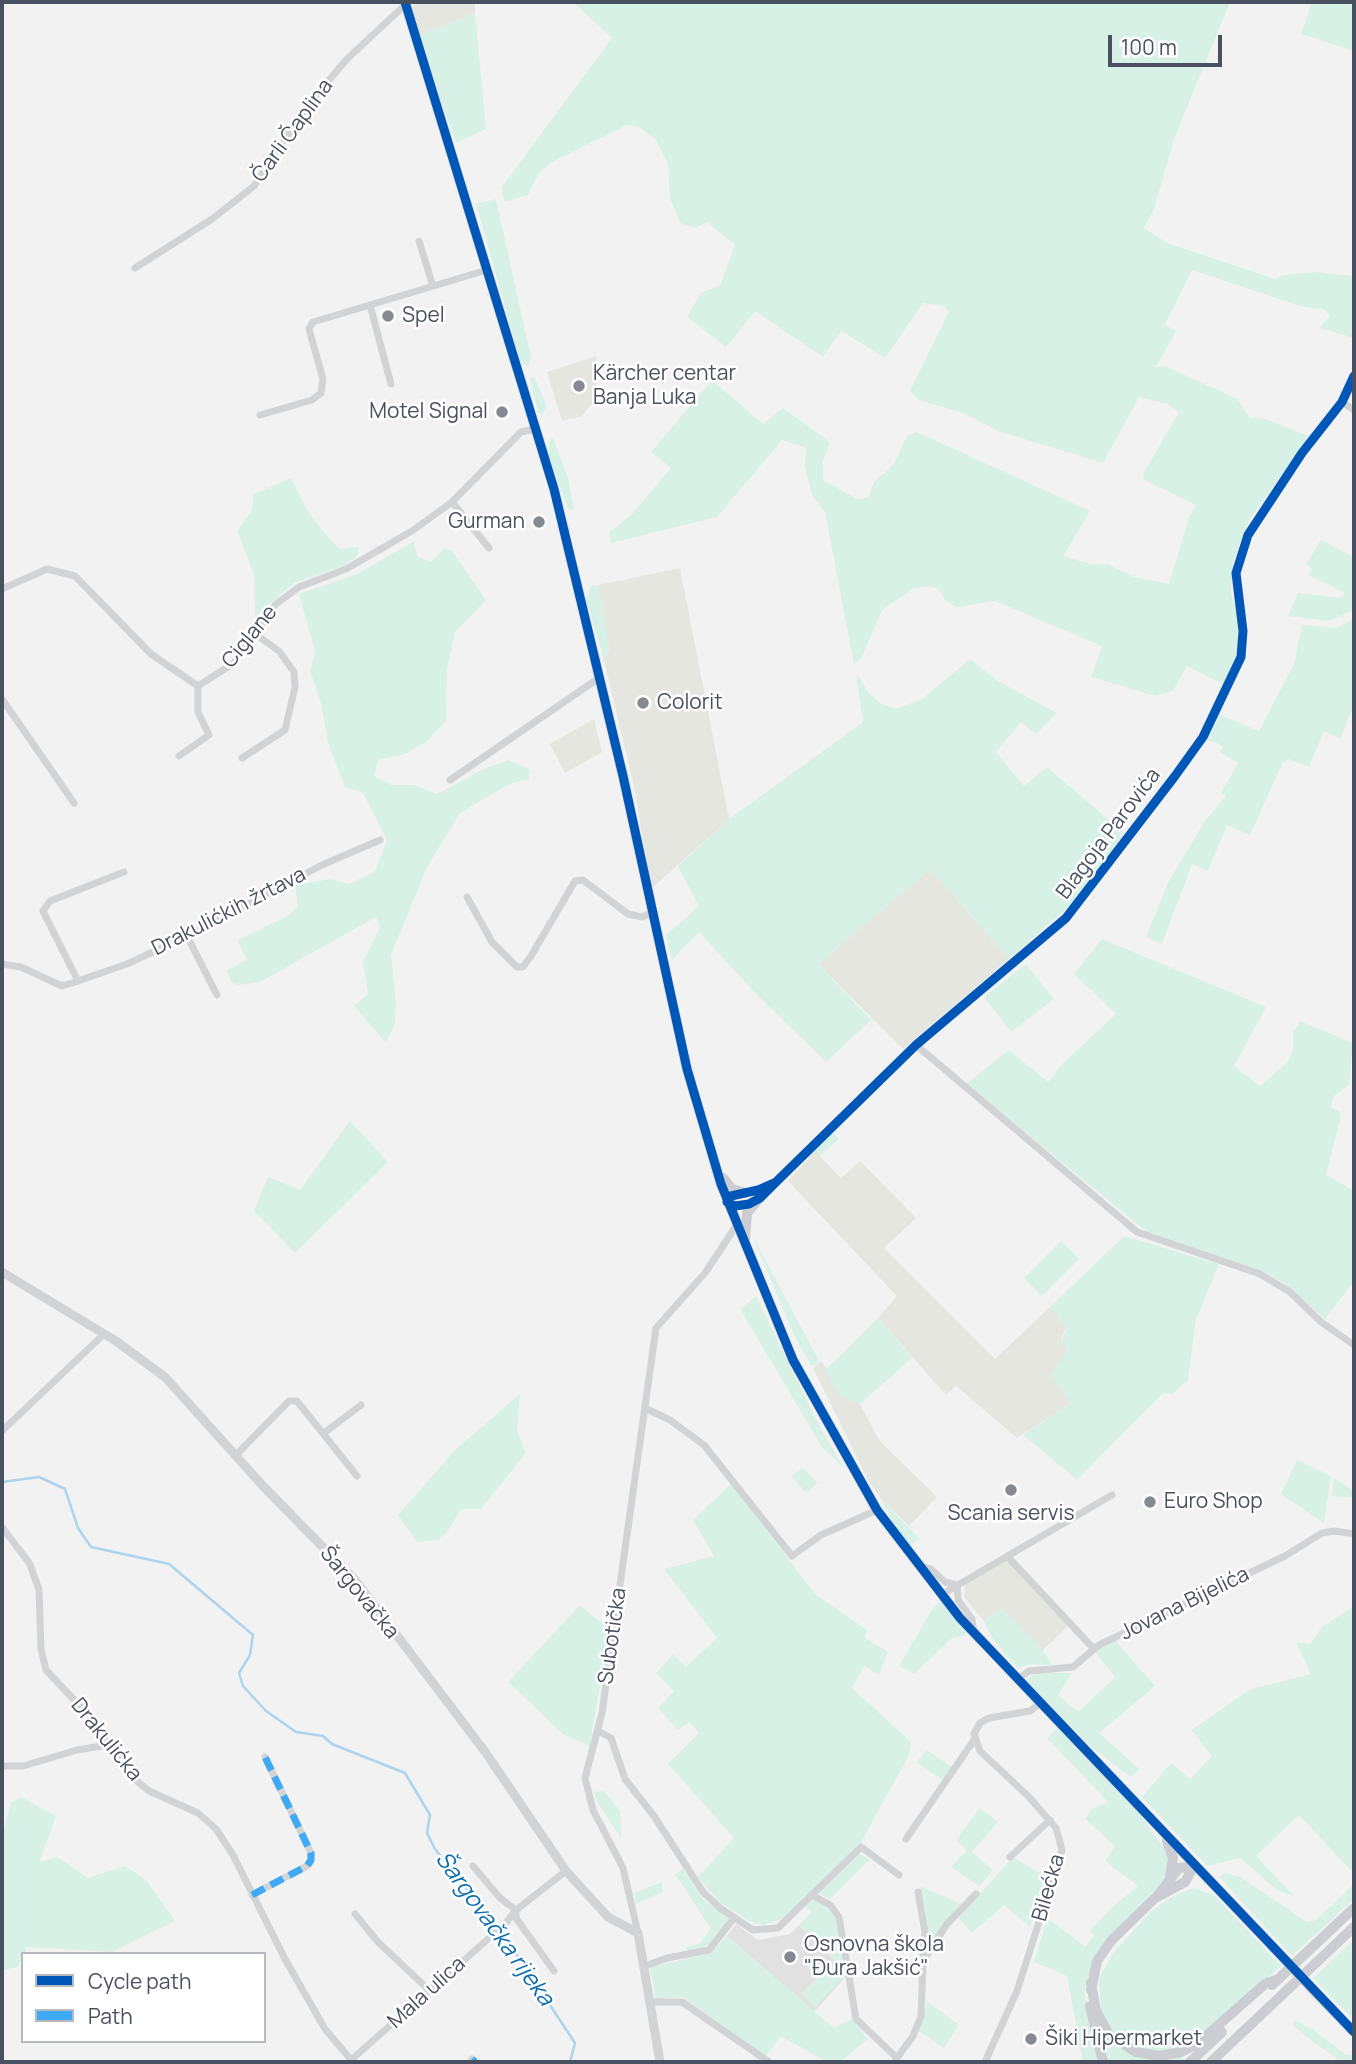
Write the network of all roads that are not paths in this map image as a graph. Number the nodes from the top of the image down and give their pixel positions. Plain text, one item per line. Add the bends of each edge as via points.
1 (406, 2) edge
2 (419, 240) dead end
3 (135, 268) dead end
4 (487, 270) junction
5 (433, 286) junction
6 (370, 305) junction
7 (1354, 376) edge
8 (391, 384) dead end
9 (1342, 402) junction
10 (1354, 410) edge
11 (260, 415) dead end
12 (536, 429) junction
13 (452, 502) junction
14 (489, 548) dead end
15 (2, 589) edge
16 (254, 632) junction
17 (600, 678) junction
18 (198, 686) junction
19 (2, 699) edge
20 (179, 756) dead end
21 (242, 758) dead end
22 (450, 780) dead end
23 (74, 803) dead end
24 (380, 840) dead end
25 (124, 872) dead end
26 (467, 897) dead end
27 (653, 912) junction
28 (187, 936) junction
29 (2, 964) edge
30 (78, 981) junction
31 (217, 995) dead end
32 (916, 1045) junction
33 (715, 1162) junction
34 (776, 1182) junction
35 (745, 1193) junction
36 (758, 1200) junction
37 (727, 1202) junction
38 (737, 1226) junction
39 (748, 1256) junction
40 (2, 1272) edge
41 (104, 1334) junction
42 (1354, 1345) edge
43 (360, 1405) dead end
44 (645, 1408) junction
45 (2, 1431) edge
46 (324, 1433) junction
47 (236, 1455) junction
48 (357, 1476) dead end
49 (1112, 1495) dead end
50 (877, 1510) junction
51 (2, 1527) edge
52 (1354, 1534) edge
53 (1007, 1556) junction
54 (918, 1566) junction
55 (957, 1585) junction
56 (942, 1595) junction
57 (974, 1634) junction
58 (1093, 1648) junction
59 (1018, 1679) junction
60 (1042, 1702) junction
61 (598, 1731) junction
62 (974, 1740) junction
63 (108, 1745) junction
64 (265, 1757) dead end
65 (2, 1766) edge
66 (1050, 1820) junction
67 (1164, 1835) junction
68 (906, 1839) dead end
69 (1010, 1857) dead end
70 (473, 1866) dead end
71 (1194, 1866) junction
72 (566, 1871) junction
73 (899, 1875) dead end
74 (1170, 1877) junction
75 (1178, 1886) junction
76 (1218, 1891) junction
77 (918, 1892) dead end
78 (976, 1894) dead end
79 (252, 1895) junction
80 (812, 1895) junction
81 (1155, 1898) junction
82 (1354, 1908) edge
83 (516, 1910) junction
84 (355, 1914) dead end
85 (734, 1918) junction
86 (1354, 1929) edge
87 (638, 1933) junction
88 (923, 1961) junction
89 (645, 1966) junction
90 (554, 1971) dead end
91 (1276, 1980) junction
92 (1091, 1983) junction
93 (430, 1990) junction
94 (651, 2002) junction
95 (1354, 2032) edge
96 (896, 2060) edge
97 (352, 2061) edge
98 (660, 2062) edge
99 (769, 2062) edge
100 (985, 2062) edge
101 (1103, 2062) edge
102 (1190, 2062) edge
103 (1211, 2062) edge

1 - 3 street, Čarli Čaplina via 307,106 254,186
1 - 4 main road
2 - 5 street
4 - 5 street
4 - 12 main road
5 - 6 street
6 - 8 street
6 - 11 street via 313,322 309,329 323,379 321,393
7 - 9 street, Blagoja Parovića
9 - 10 street
9 - 32 street, Blagoja Parovića via 1248,535 1236,573 1243,631 1241,657 1203,737 1066,918
12 - 13 street, Ciglane via 522,432
12 - 17 main road
13 - 14 street
13 - 16 street, Ciglane via 375,554 299,587 276,604
15 - 18 street via 47,569 75,576 151,654
16 - 18 street, Ciglane via 234,663
16 - 21 street via 279,651 294,672 295,687 285,730
17 - 22 street
17 - 27 main road
18 - 20 street via 198,712 209,734
19 - 23 street
24 - 28 street, Drakulićkih žrtava
25 - 30 street via 50,901 43,911
26 - 27 street via 492,942 517,967 523,967 538,947 575,881 583,880 628,914
27 - 33 main road via 687,1069
28 - 30 street, Drakulićkih žrtava
28 - 31 street
29 - 30 street, Drakulićkih žrtava via 21,967 62,986
32 - 34 street, Blagoja Parovića
32 - 42 street via 1137,1232 1260,1274 1290,1292
33 - 35 main road via 728,1185
33 - 37 main road
34 - 35 street, Blagoja Parovića
34 - 36 street
35 - 37 street, Blagoja Parovića via 731,1196
36 - 37 street via 740,1206
36 - 39 main road via 745,1221
37 - 38 main road
38 - 39 main road
38 - 44 street, Subotička via 705,1273 656,1328
39 - 50 main road via 793,1360
40 - 41 street, Šargovačka
41 - 45 street
41 - 47 street, Šargovačka via 165,1377
43 - 46 street
44 - 50 street via 704,1445 792,1556 821,1535
44 - 61 street, Subotička
46 - 47 street via 298,1401 289,1401
46 - 48 street
47 - 72 street, Šargovačka via 355,1580 486,1753
49 - 53 street
50 - 54 main road
51 - 63 street, Drakulićka via 30,1564 39,1590 46,1670 95,1722
52 - 58 street, Jovana Bijelića via 1321,1534 1285,1556
53 - 55 street
53 - 58 street
54 - 55 street via 929,1567 945,1582
54 - 56 main road
55 - 56 street
55 - 57 street via 958,1600 972,1619
56 - 57 main road
57 - 59 main road
58 - 59 street, Jovana Bijelića via 1073,1667 1030,1671
59 - 60 main road
60 - 62 street via 1030,1711 983,1721
60 - 67 main road
61 - 85 street via 611,1738 625,1779 703,1892
61 - 87 street, Subotička via 585,1778 587,1794 623,1868
62 - 66 street, Bilećka
62 - 68 street
63 - 65 street via 23,1766
63 - 79 street, Drakulićka via 149,1791 198,1813 216,1829
64 - 79 street via 311,1860
66 - 69 street
66 - 100 street, Bilećka via 1059,1835 1060,1861 1017,1991
67 - 71 main road
67 - 74 main road via 1173,1858
70 - 83 street
71 - 74 main road via 1179,1868
71 - 75 main road
71 - 76 main road
72 - 83 street, Mala ulica
72 - 87 street, Šargovačka via 608,1917
73 - 80 street via 861,1847
74 - 81 main road
75 - 76 main road via 1199,1883
75 - 81 main road
76 - 95 main road, bridge
77 - 88 street via 925,1932
78 - 88 street via 947,1924
79 - 97 street, Drakulićka via 325,2029
80 - 85 street via 778,1928 753,1930
80 - 96 street via 830,1905 839,1917 856,2019
81 - 92 main road via 1111,1941 1097,1961
82 - 91 main road
83 - 90 street via 516,1918
83 - 93 street, Mala ulica
84 - 93 street
85 - 89 street via 709,1950
86 - 103 main road
87 - 89 street, Subotička
88 - 96 street via 921,2016
89 - 94 street, Subotička
91 - 92 main road via 1265,1984 1198,2043 1160,2056 1136,2052 1110,2035 1096,2011
91 - 102 main road
92 - 101 main road via 1090,2012
93 - 97 street, Mala ulica
94 - 98 street, Subotička
94 - 99 street via 682,2001

